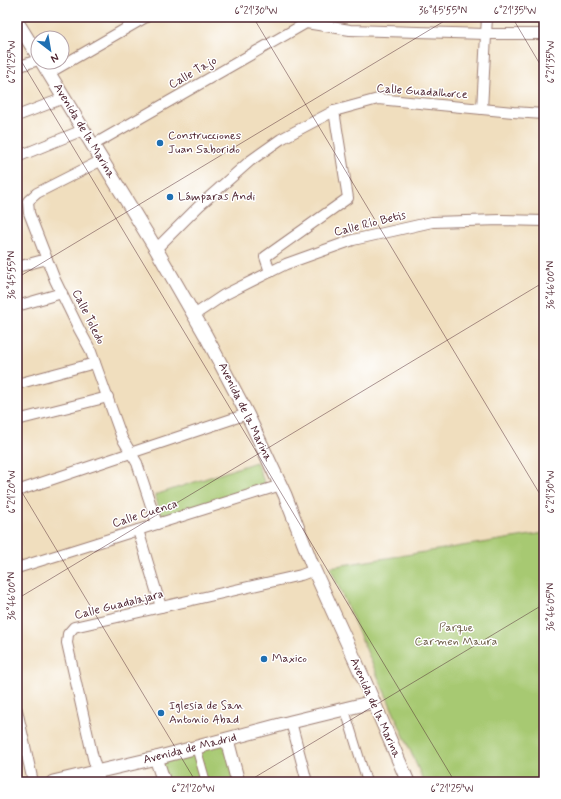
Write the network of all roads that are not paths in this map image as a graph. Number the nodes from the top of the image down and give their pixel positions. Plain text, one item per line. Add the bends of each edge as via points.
1 (146, 17) edge
2 (487, 17) edge
3 (17, 22) edge
4 (486, 34) junction
5 (544, 34) edge
6 (30, 43) edge
7 (70, 55) edge
8 (30, 63) edge
9 (17, 67) edge
10 (47, 70) edge
11 (64, 98) junction
12 (482, 109) junction
13 (334, 112) junction
14 (544, 114) edge
15 (17, 116) edge
16 (83, 130) junction
17 (93, 145) junction
18 (17, 157) edge
19 (102, 160) junction
20 (544, 221) edge
21 (156, 249) junction
22 (47, 259) junction
23 (17, 267) edge
24 (270, 272) junction
25 (62, 293) junction
26 (17, 306) edge
27 (194, 315) junction
28 (95, 363) junction
29 (17, 384) edge
30 (108, 397) junction
31 (247, 414) junction
32 (17, 420) edge
33 (132, 453) junction
34 (281, 485) junction
35 (17, 491) edge
36 (157, 524) junction
37 (138, 530) junction
38 (17, 568) edge
39 (314, 570) junction
40 (161, 607) junction
41 (373, 702) junction
42 (17, 710) edge
43 (345, 710) junction
44 (291, 722) junction
45 (227, 740) junction
46 (196, 747) junction
47 (156, 758) junction
48 (99, 777) edge
49 (33, 782) edge
50 (53, 782) edge
51 (164, 782) edge
52 (206, 782) edge
53 (238, 782) edge
54 (307, 782) edge
55 (367, 782) edge
56 (408, 782) edge

1 - 7 street
2 - 4 street
3 - 6 street
4 - 5 street
4 - 12 street
4 - 17 street, Calle Tajo via 350,30 306,23
8 - 9 street
10 - 11 street, Avenida de la Marina
11 - 15 street
11 - 16 street, Avenida de la Marina
12 - 13 street, Calle Guadalhorce via 378,100
12 - 14 street, Calle Guadalhorce
13 - 21 street, Calle Guadalhorce via 281,139 250,161 199,206
13 - 24 street via 348,198 265,257
16 - 17 street, Avenida de la Marina
16 - 18 street
17 - 19 street, Avenida de la Marina
19 - 21 street, Avenida de la Marina
19 - 22 street, Calle Toledo via 37,193 28,201 29,213
20 - 24 street, Calle Río Betis via 432,222 353,240
21 - 27 street, Avenida de la Marina
22 - 23 street
22 - 25 street, Calle Toledo
24 - 27 street, Calle Río Betis via 224,295
25 - 26 street
25 - 28 street, Calle Toledo
27 - 31 street, Avenida de la Marina
28 - 29 street
28 - 30 street, Calle Toledo
30 - 32 street
30 - 33 street, Calle Toledo via 122,438
31 - 33 street
31 - 34 street, Avenida de la Marina
33 - 35 street
33 - 36 street, Calle Toledo
34 - 36 street, Calle Cuenca
34 - 39 street, Avenida de la Marina
36 - 37 street, Calle Cuenca
37 - 38 street, Calle Cuenca
37 - 40 street
39 - 40 street, Calle Guadalajara
39 - 41 street, Avenida de la Marina
40 - 48 street, Calle Guadalajara via 74,627 68,634 67,643
41 - 43 street, Avenida de Madrid
41 - 56 street, Avenida de la Marina
42 - 49 street
43 - 44 street, Avenida de Madrid
43 - 55 street
44 - 45 street, Avenida de Madrid
44 - 54 street
45 - 46 street, Avenida de Madrid
45 - 53 street
46 - 47 street, Avenida de Madrid
46 - 52 street
47 - 48 street, Avenida de Madrid
47 - 51 street
48 - 50 street, Avenida de Madrid

